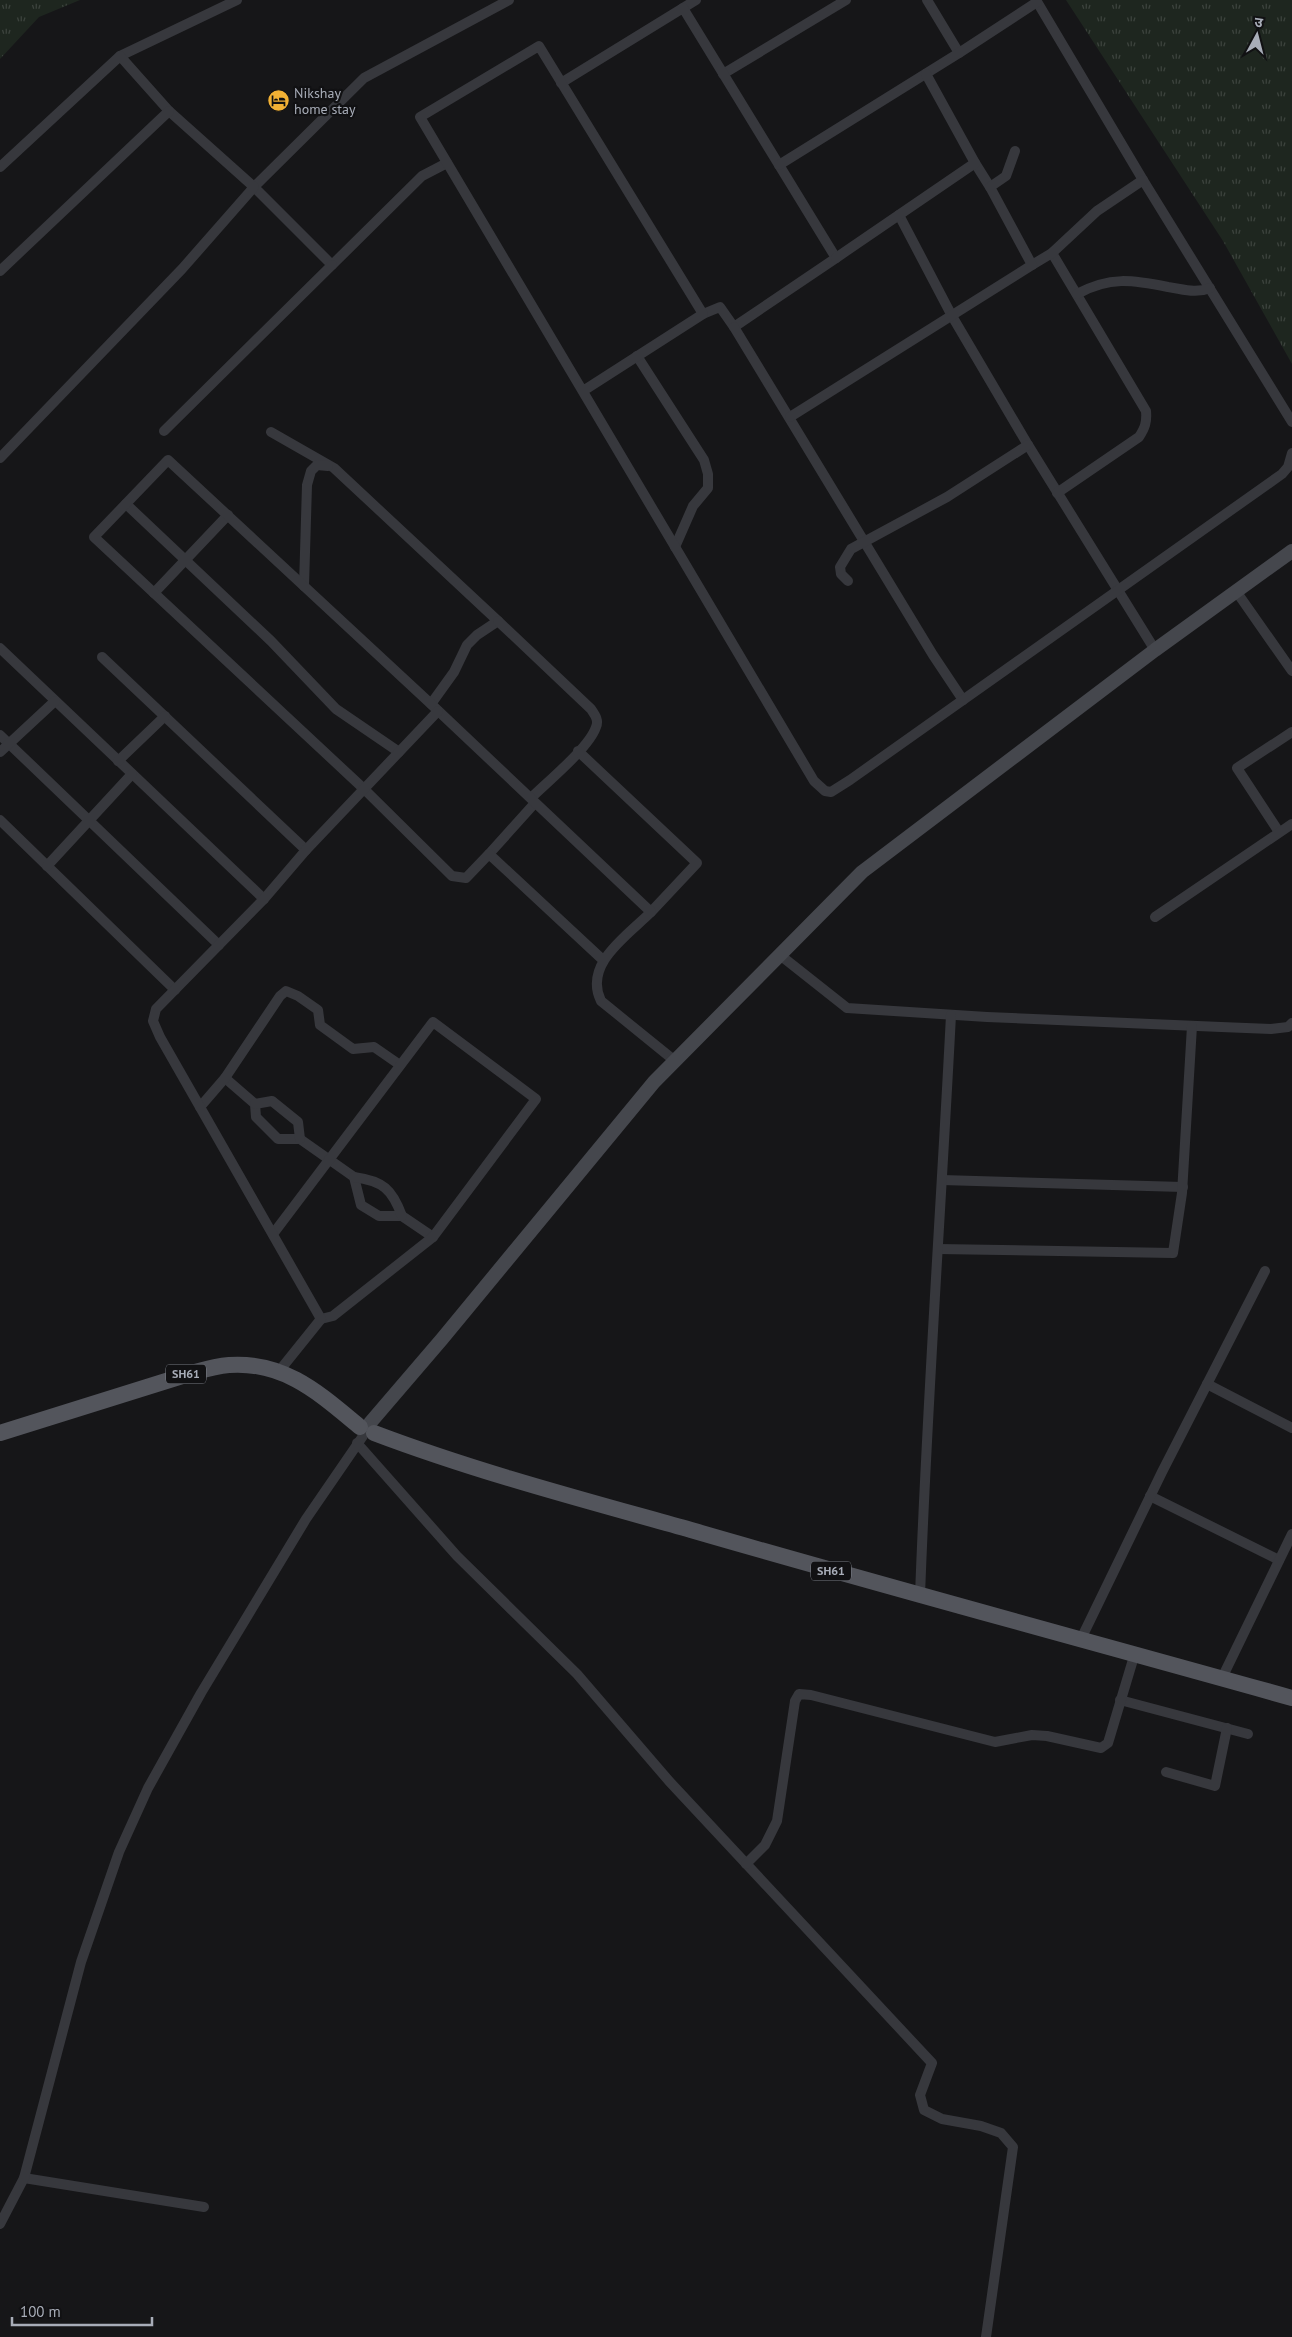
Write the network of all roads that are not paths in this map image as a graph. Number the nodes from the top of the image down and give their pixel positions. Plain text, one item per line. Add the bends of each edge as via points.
1 (237, 0) edge
2 (509, 0) edge
3 (696, 0) edge
4 (846, 0) edge
5 (927, 0) edge
6 (1037, 1) edge
7 (682, 8) junction
8 (959, 53) junction
9 (120, 56) junction
10 (723, 74) junction
11 (926, 74) junction
12 (561, 83) junction
13 (169, 111) junction
14 (1015, 152) dead end
15 (975, 162) junction
16 (447, 163) junction
17 (778, 165) junction
18 (0, 167) edge
19 (1143, 180) junction
20 (254, 187) junction
21 (990, 187) junction
22 (899, 215) junction
23 (1052, 253) junction
24 (836, 258) junction
25 (332, 265) junction
26 (1032, 265) junction
27 (0, 271) edge
28 (1210, 288) junction
29 (1076, 294) junction
30 (703, 314) junction
31 (952, 316) junction
32 (734, 327) junction
33 (637, 356) junction
34 (583, 391) junction
35 (790, 417) junction
36 (1292, 422) edge
37 (164, 431) dead end
38 (271, 432) dead end
39 (1028, 445) junction
40 (0, 458) edge
41 (1291, 458) edge
42 (334, 468) junction
43 (1057, 493) junction
44 (126, 504) junction
45 (228, 515) junction
46 (864, 541) junction
47 (675, 547) junction
48 (1292, 551) edge
49 (186, 559) junction
50 (848, 581) dead end
51 (304, 586) junction
52 (1117, 589) junction
53 (1236, 592) junction
54 (154, 593) junction
55 (498, 621) junction
56 (0, 648) edge
57 (1155, 650) junction
58 (102, 657) dead end
59 (1292, 671) edge
60 (55, 700) junction
61 (963, 700) junction
62 (435, 708) junction
63 (165, 716) junction
64 (1292, 732) edge
65 (0, 735) edge
66 (8, 743) junction
67 (578, 751) junction
68 (0, 752) edge
69 (399, 752) junction
70 (118, 761) junction
71 (132, 774) junction
72 (364, 789) junction
73 (532, 801) junction
74 (0, 820) edge
75 (90, 822) junction
76 (1292, 824) edge
77 (1279, 832) junction
78 (306, 850) junction
79 (489, 854) junction
80 (47, 866) junction
81 (264, 899) junction
82 (651, 912) junction
83 (1155, 917) dead end
84 (219, 945) junction
85 (780, 955) junction
86 (603, 960) junction
87 (175, 990) junction
88 (951, 1015) junction
89 (1292, 1023) edge
90 (1192, 1026) junction
91 (676, 1061) junction
92 (400, 1065) junction
93 (225, 1078) junction
94 (256, 1104) junction
95 (200, 1107) junction
96 (300, 1139) junction
97 (328, 1161) junction
98 (354, 1177) junction
99 (942, 1180) junction
100 (1183, 1187) junction
101 (402, 1216) junction
102 (272, 1234) junction
103 (433, 1237) junction
104 (938, 1249) junction
105 (1265, 1271) dead end
106 (321, 1319) junction
107 (280, 1370) junction
108 (1207, 1384) junction
109 (1292, 1428) edge
110 (365, 1432) junction
111 (0, 1433) edge
112 (1150, 1496) junction
113 (1292, 1534) edge
114 (1279, 1560) junction
115 (920, 1596) junction
116 (1081, 1639) junction
117 (1135, 1653) junction
118 (1222, 1678) junction
119 (1292, 1698) edge
120 (1120, 1700) junction
121 (1227, 1728) junction
122 (1248, 1734) dead end
123 (1166, 1772) dead end
124 (746, 1864) junction
125 (24, 2178) junction
126 (204, 2207) dead end
127 (0, 2224) edge
128 (986, 2337) edge

1 - 9 street
2 - 20 street via 364,78
3 - 7 street
4 - 10 street
5 - 8 street
6 - 8 street
6 - 19 street
7 - 10 street
7 - 12 street
8 - 11 street
9 - 13 street
9 - 18 street
10 - 17 street
11 - 15 street
11 - 17 street
12 - 16 street via 539,46 420,116
12 - 30 street
13 - 20 street
13 - 27 street
14 - 21 street via 1006,176
15 - 21 street
15 - 22 street
16 - 25 street via 422,176
16 - 34 street
17 - 24 street
19 - 23 street via 1097,211
19 - 28 street
20 - 25 street
20 - 40 street via 182,269
21 - 26 street
22 - 24 street
22 - 31 street
23 - 26 street
23 - 29 street
24 - 32 street
25 - 37 street
26 - 31 street
28 - 29 street via 1197,292 1122,280 1101,283
28 - 36 street
29 - 43 street via 1146,411 1147,418 1139,437
30 - 32 street via 720,308
30 - 33 street
31 - 35 street
31 - 39 street
32 - 35 street
33 - 34 street
33 - 47 street via 704,460 708,474 708,488 693,506
34 - 47 street
35 - 46 street
38 - 42 street
39 - 43 street
39 - 46 street via 947,497
41 - 52 street via 1282,474
42 - 51 street via 324,464 317,466 311,471 307,485
42 - 55 street
43 - 52 street
44 - 45 street via 168,460
44 - 49 street
44 - 54 street via 94,537
45 - 49 street
45 - 51 street
46 - 50 street via 841,563 840,571
46 - 61 street
47 - 61 street via 814,781 824,791 831,792 850,780
48 - 53 street
49 - 54 street
49 - 69 street via 336,709
51 - 62 street
52 - 57 street
52 - 61 street
53 - 57 street
53 - 59 street
54 - 72 street
55 - 62 street via 467,645
55 - 67 street via 595,714 596,727
56 - 60 street
57 - 85 street via 862,872
58 - 63 street
60 - 66 street
60 - 70 street
62 - 69 street
62 - 73 street
63 - 70 street
63 - 78 street
64 - 77 street via 1238,768
65 - 66 street
66 - 68 street
66 - 75 street
67 - 73 street
67 - 82 street via 697,862
69 - 72 street
70 - 71 street
71 - 75 street
71 - 81 street
72 - 78 street
72 - 79 street via 452,876 466,878
73 - 79 street
73 - 82 street
74 - 80 street
75 - 80 street
75 - 84 street
76 - 77 street
77 - 83 street
78 - 81 street
79 - 86 street
80 - 87 street
81 - 84 street
82 - 86 street
84 - 87 street
85 - 88 street via 847,1008
85 - 91 street
86 - 91 street via 595,980 601,1001
87 - 95 street via 156,1009 153,1021
88 - 90 street
88 - 99 street
89 - 90 street via 1288,1027 1271,1029
90 - 100 street
91 - 110 street via 654,1082
92 - 93 street via 374,1047 353,1049 320,1025 318,1010 286,991
92 - 97 street
92 - 103 street via 433,1022 536,1099
93 - 94 street
93 - 95 street
94 - 96 street via 256,1117 278,1139
94 - 96 street via 272,1101 298,1122
95 - 102 street
96 - 97 street
97 - 98 street
97 - 102 street
98 - 101 street via 372,1180 394,1195
98 - 101 street via 361,1205 378,1216
99 - 100 street
99 - 104 street
100 - 104 street via 1173,1253
101 - 103 street
102 - 106 street
103 - 106 street via 333,1316
104 - 115 street via 927,1402
105 - 108 street
106 - 107 street
107 - 110 main road, SH61 via 308,1386
107 - 111 main road, SH61 via 228,1365 194,1372
108 - 109 street
108 - 112 street
110 - 115 main road, SH61 via 466,1466
110 - 124 street via 457,1556 576,1674
110 - 125 street via 296,1535 148,1788 119,1852 81,1962
112 - 114 street
112 - 116 street
113 - 114 street
114 - 118 street
115 - 116 main road, SH61
116 - 117 main road, SH61
117 - 118 main road, SH61
117 - 120 street
118 - 119 main road, SH61
120 - 121 street
120 - 124 street via 1108,1744 1101,1748 1032,1735 995,1742 811,1694 799,1694 795,1700 777,1822 765,1845
121 - 122 street
121 - 123 street via 1215,1786
124 - 128 street via 932,2063 920,2095 924,2110 942,2119 1002,2133 1013,2147
125 - 126 street
125 - 127 street

